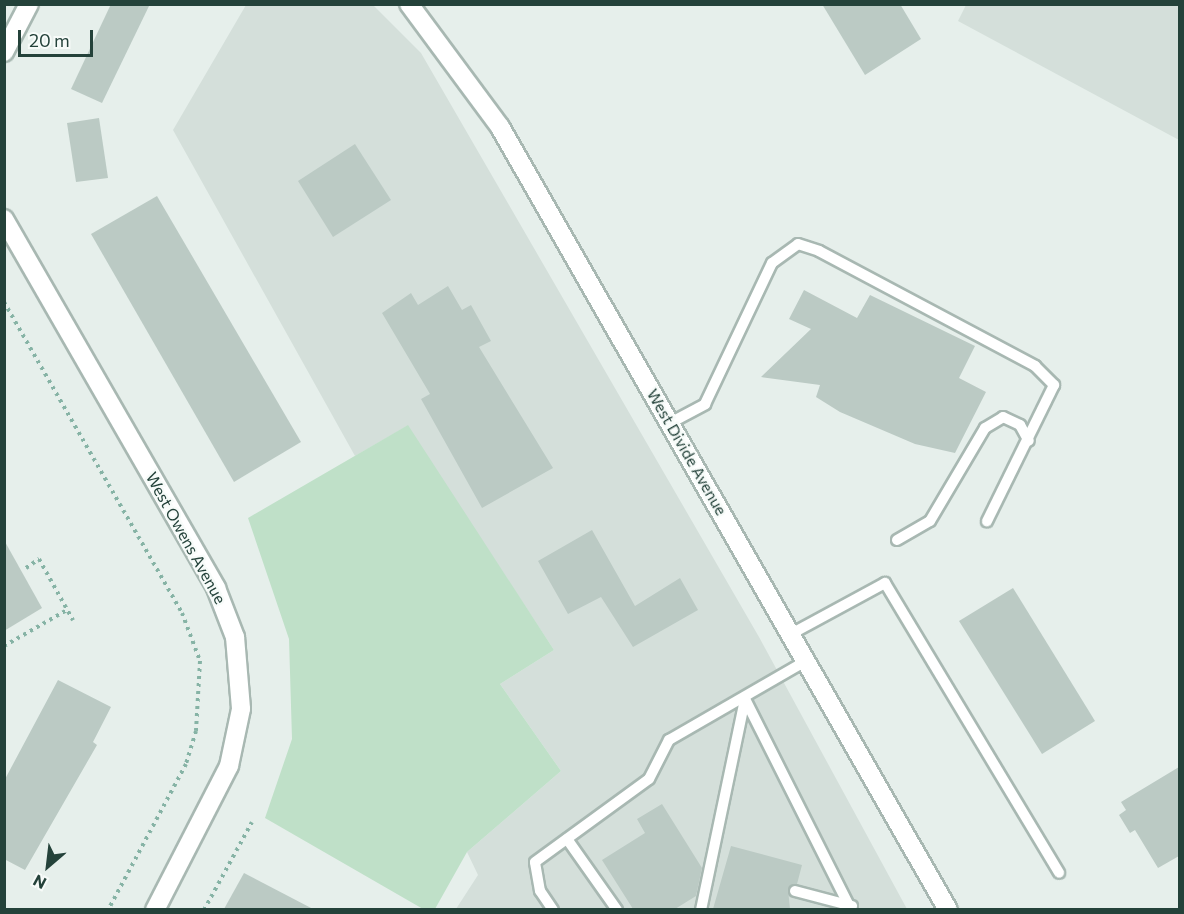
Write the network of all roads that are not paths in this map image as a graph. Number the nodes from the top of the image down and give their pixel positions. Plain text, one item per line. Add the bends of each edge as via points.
1 (29, 4) edge
2 (409, 4) edge
3 (4, 52) edge
4 (4, 219) edge
5 (670, 423) junction
6 (1029, 441) junction
7 (987, 521) dead end
8 (897, 540) dead end
9 (791, 634) junction
10 (806, 661) junction
11 (745, 699) junction
12 (567, 839) junction
13 (711, 869) junction
14 (723, 872) dead end
15 (1059, 873) dead end
16 (795, 891) dead end
17 (701, 908) edge
18 (714, 908) edge
19 (851, 908) edge
20 (155, 909) edge
21 (553, 909) edge
22 (617, 909) edge
23 (948, 909) edge

1 - 3 street
2 - 5 street, West Divide Avenue via 500,127
4 - 20 street, West Owens Avenue via 216,588 235,637 241,709 229,766
5 - 6 lane via 705,404 772,263 798,244 819,251 1035,366 1054,385
5 - 9 street, West Divide Avenue
6 - 7 lane
6 - 8 lane via 1020,425 1003,417 985,428 930,521
9 - 10 street, West Divide Avenue
9 - 15 lane via 885,584
10 - 11 lane
10 - 23 street, West Divide Avenue
11 - 12 lane via 669,740 649,780
11 - 13 lane
11 - 19 lane
12 - 21 lane via 535,862 540,891
12 - 22 lane
13 - 14 lane
13 - 17 lane
16 - 19 lane
17 - 18 lane

